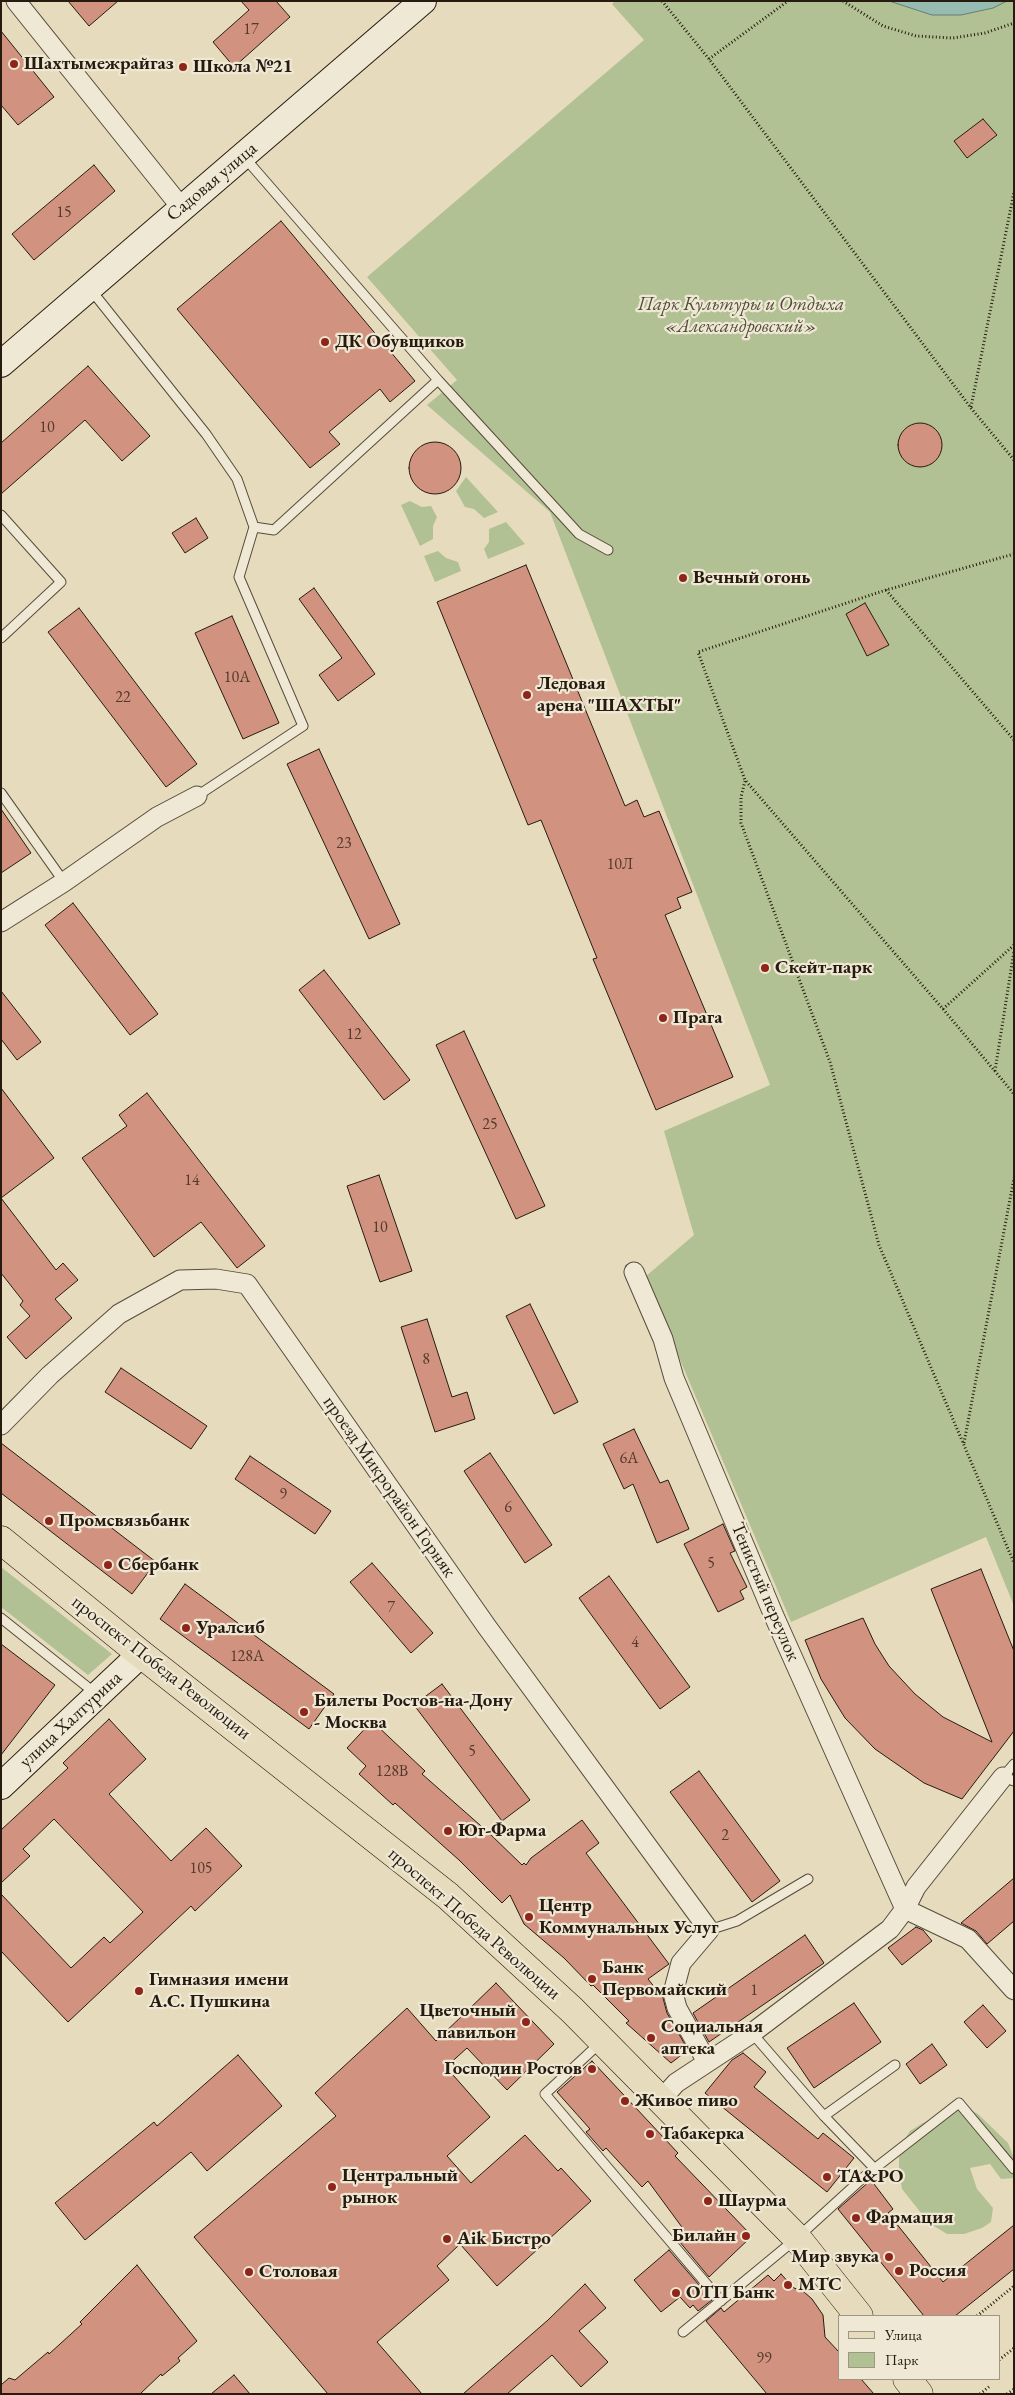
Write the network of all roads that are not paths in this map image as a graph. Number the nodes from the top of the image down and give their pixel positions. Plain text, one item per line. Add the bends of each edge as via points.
1 (16, 1) edge
2 (424, 1) edge
3 (243, 156) junction
4 (181, 208) junction
5 (89, 288) junction
6 (1, 364) edge
7 (438, 380) junction
8 (1, 515) edge
9 (254, 527) junction
10 (608, 550) dead end
11 (1, 638) edge
12 (1, 793) edge
13 (197, 796) joint
14 (64, 882) junction
15 (1, 922) edge
16 (634, 1272) dead end
17 (1, 1425) edge
18 (1, 1540) edge
19 (1, 1618) edge
20 (141, 1654) junction
21 (97, 1695) junction
22 (1010, 1774) edge
23 (1, 1786) edge
24 (808, 1879) dead end
25 (905, 1909) junction
26 (709, 1930) junction
27 (1014, 1990) edge
28 (752, 2033) junction
29 (602, 2041) junction
30 (707, 2062) junction
31 (895, 2066) dead end
32 (660, 2101) junction
33 (824, 2116) junction
34 (875, 2169) junction
35 (1014, 2169) edge
36 (797, 2238) junction
37 (721, 2301) junction
38 (858, 2315) edge
39 (683, 2332) dead end
40 (908, 2380) edge
41 (919, 2394) edge

1 - 4 street
2 - 3 street, Садовая улица
3 - 4 street, Садовая улица
3 - 7 lane
4 - 5 street, Садовая улица
5 - 6 street, Садовая улица
5 - 9 lane via 232,471
7 - 9 lane via 274,530
7 - 10 lane via 579,534
8 - 11 lane via 61,582
9 - 13 lane via 239,577 303,726
12 - 14 lane
13 - 14 street via 157,818
14 - 15 street
16 - 25 street, Тенистый переулок via 663,1339 674,1378 781,1633
17 - 26 street, проезд Микрорайон Горняк via 50,1375 120,1314 180,1280 216,1279 247,1284 487,1627
18 - 20 main road, проспект Победа Революции
19 - 21 lane
20 - 21 street, улица Халтурина
20 - 29 main road, проспект Победа Революции via 448,1896
21 - 23 street, улица Халтурина
22 - 25 street via 916,1887
24 - 26 lane via 737,1922
25 - 27 street via 968,1939
25 - 28 street via 890,1929
26 - 30 street via 681,1963 673,1993 677,2008
28 - 30 street
28 - 33 lane
29 - 32 main road, проспект Победа Революции
29 - 37 lane via 545,2094
30 - 32 street via 676,2083
31 - 33 lane
32 - 36 main road, проспект Победа Революции
33 - 34 lane
34 - 35 lane via 959,2103
34 - 36 lane
36 - 37 lane
36 - 38 main road, проспект Победа Революции
37 - 39 lane
40 - 41 main road

